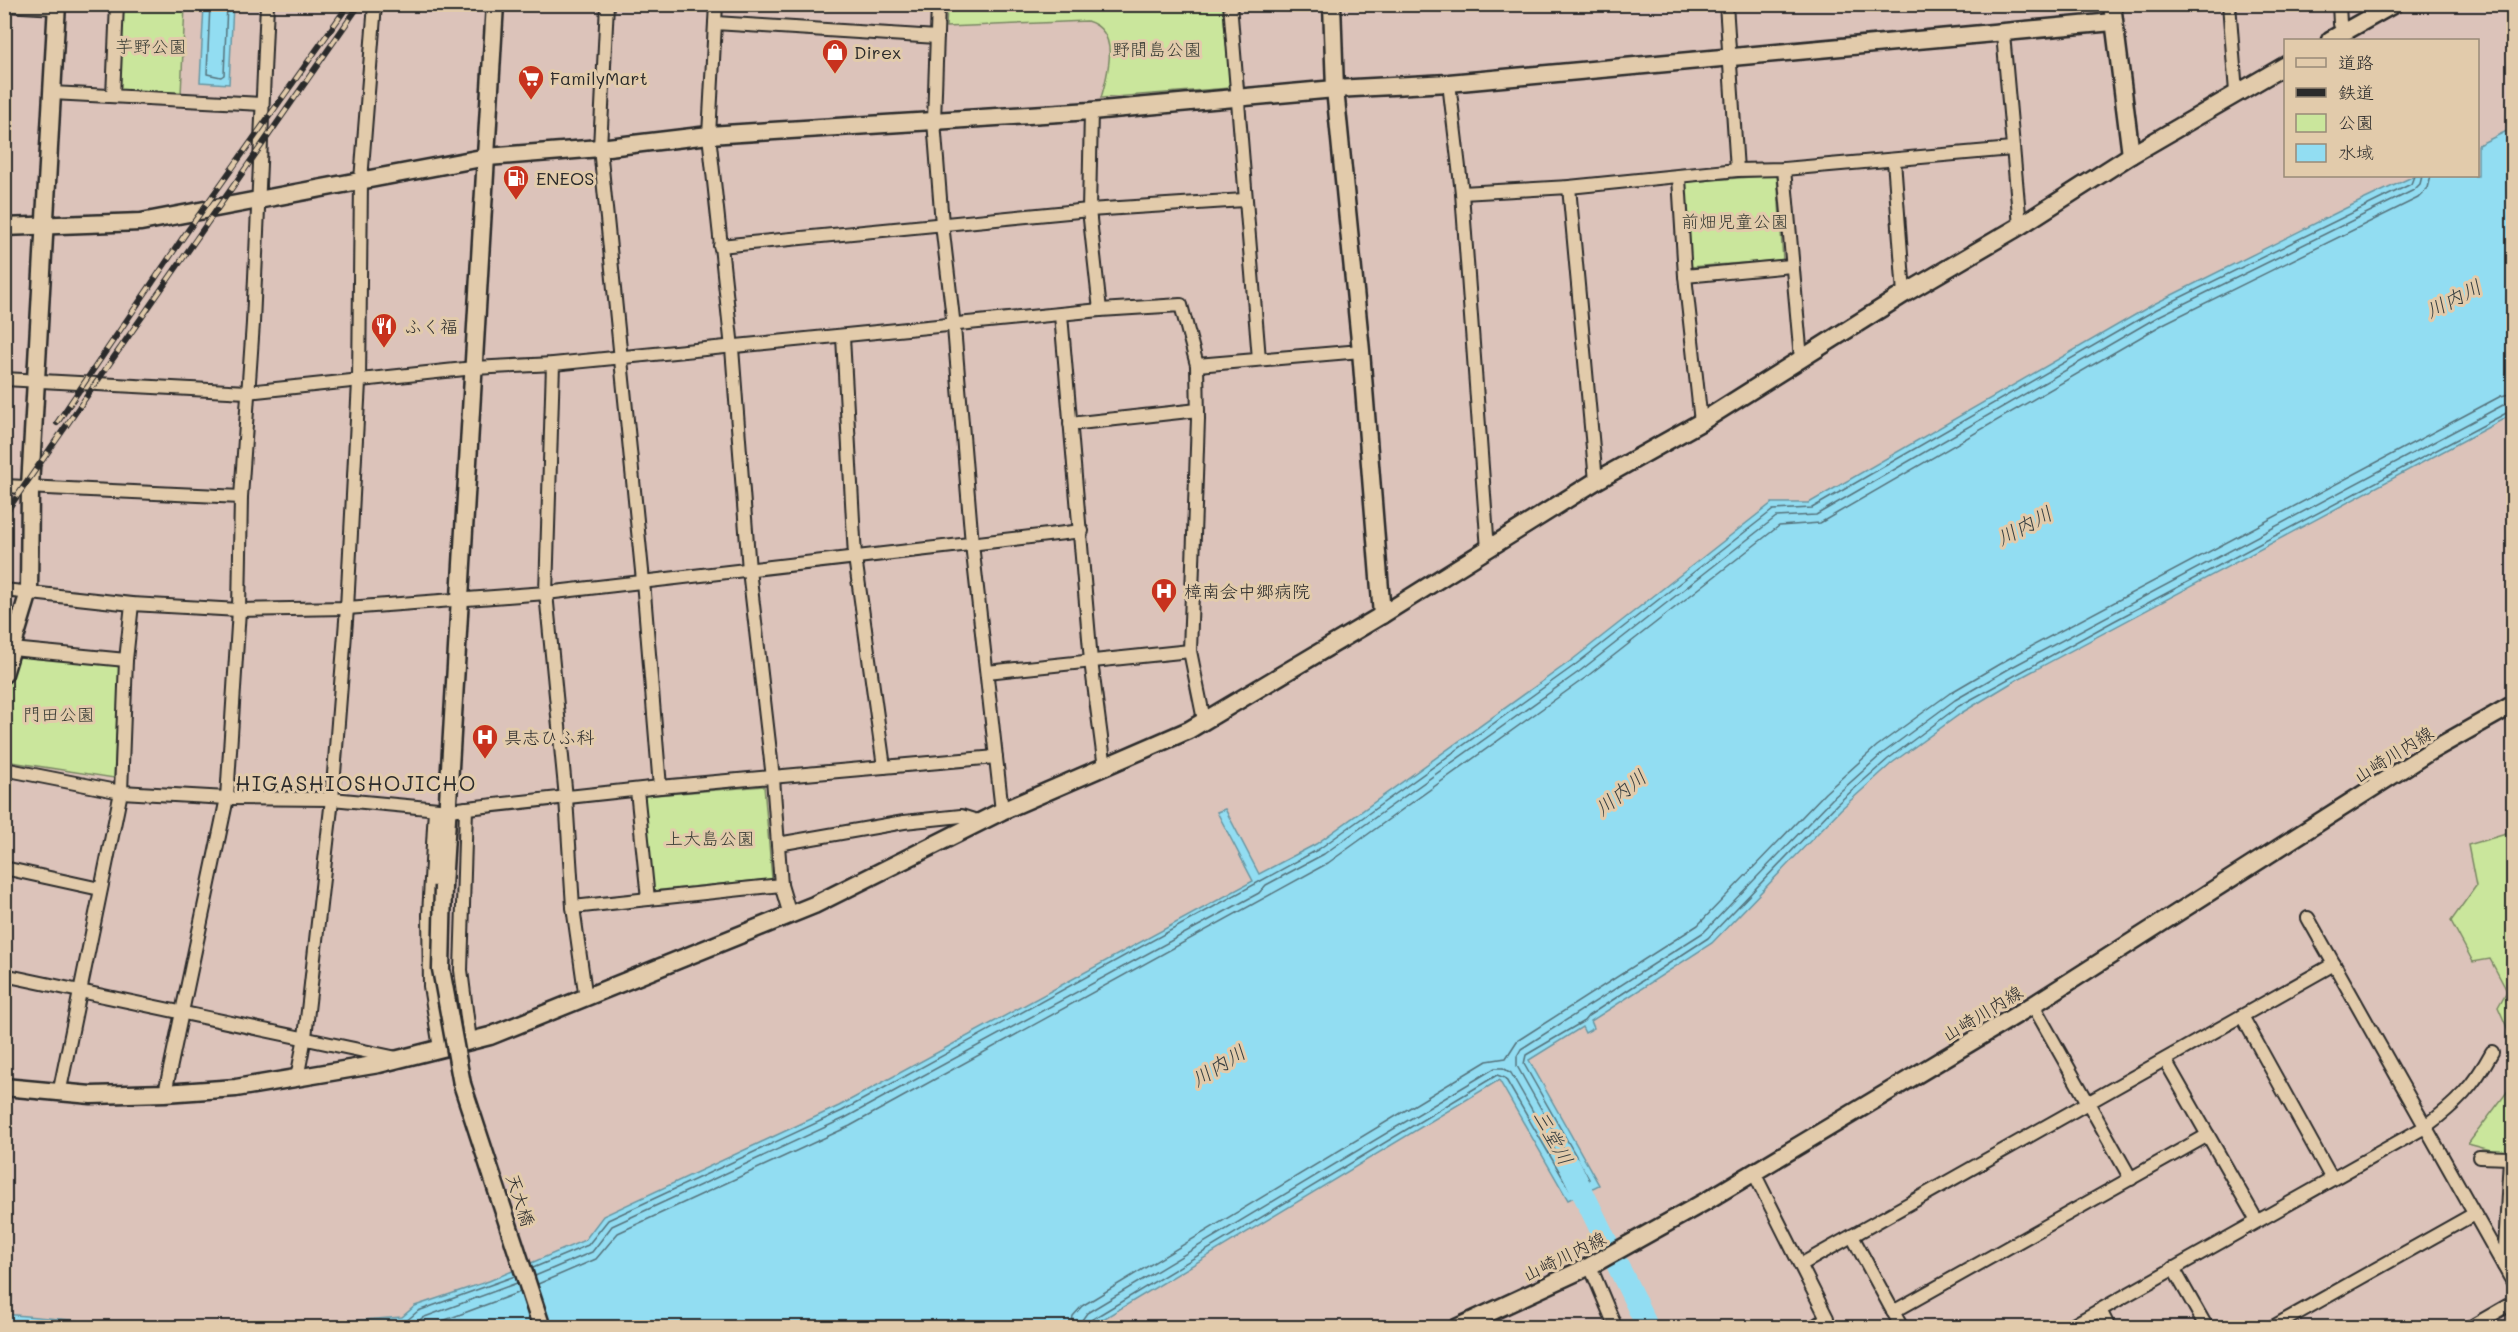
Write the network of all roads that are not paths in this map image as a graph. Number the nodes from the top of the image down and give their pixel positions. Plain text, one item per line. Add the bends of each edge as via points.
1 (117, 4) edge
2 (267, 4) edge
3 (375, 4) edge
4 (495, 4) edge
5 (606, 4) edge
6 (716, 4) edge
7 (938, 4) edge
8 (1230, 4) edge
9 (1332, 4) edge
10 (1726, 4) edge
11 (2112, 4) edge
12 (2229, 4) edge
13 (2339, 4) edge
14 (2394, 4) edge
15 (4, 5) edge
16 (57, 6) edge
17 (2113, 22) junction
18 (715, 23) junction
19 (2348, 31) junction
20 (2003, 34) junction
21 (937, 37) junction
22 (2332, 39) edge
23 (1731, 57) junction
24 (2284, 66) edge
25 (1449, 83) junction
26 (1335, 89) junction
27 (2236, 92) junction
28 (52, 93) junction
29 (113, 96) junction
30 (1237, 98) junction
31 (262, 104) junction
32 (1091, 111) junction
33 (934, 121) junction
34 (709, 135) junction
35 (600, 148) junction
36 (2012, 149) junction
37 (2131, 155) junction
38 (487, 157) junction
39 (1894, 160) junction
40 (1784, 169) junction
41 (1737, 170) junction
42 (1679, 178) junction
43 (361, 180) junction
44 (1569, 188) junction
45 (1462, 193) junction
46 (257, 200) junction
47 (1244, 200) junction
48 (1089, 210) junction
49 (942, 224) junction
50 (4, 226) edge
51 (46, 226) junction
52 (2020, 226) junction
53 (720, 246) junction
54 (1791, 266) junction
55 (1685, 276) junction
56 (1904, 294) junction
57 (1100, 310) junction
58 (1061, 315) junction
59 (954, 327) junction
60 (843, 337) junction
61 (732, 348) junction
62 (1361, 351) junction
63 (621, 356) junction
64 (1259, 358) junction
65 (1801, 359) junction
66 (553, 364) junction
67 (1197, 365) junction
68 (474, 368) junction
69 (4, 379) edge
70 (38, 381) junction
71 (359, 382) junction
72 (247, 392) junction
73 (1198, 410) junction
74 (1701, 422) junction
75 (1070, 424) junction
76 (1596, 481) junction
77 (4, 486) edge
78 (30, 487) junction
79 (241, 497) junction
80 (1082, 531) junction
81 (972, 544) junction
82 (1488, 550) junction
83 (855, 557) junction
84 (749, 570) junction
85 (643, 581) junction
86 (4, 590) edge
87 (29, 592) junction
88 (546, 593) junction
89 (462, 600) junction
90 (132, 604) junction
91 (347, 608) junction
92 (239, 610) junction
93 (1382, 615) junction
94 (12, 649) junction
95 (1190, 651) junction
96 (126, 660) junction
97 (1091, 661) junction
98 (987, 672) junction
99 (4, 674) edge
100 (2514, 704) edge
101 (1204, 720) junction
102 (996, 757) junction
103 (884, 767) junction
104 (1105, 768) junction
105 (4, 769) edge
106 (772, 778) junction
107 (660, 787) junction
108 (637, 790) junction
109 (120, 792) junction
110 (226, 798) junction
111 (566, 798) junction
112 (332, 799) junction
113 (450, 809) junction
114 (1002, 811) junction
115 (980, 822) junction
116 (778, 844) junction
117 (4, 868) edge
118 (781, 885) junction
119 (100, 889) junction
120 (648, 899) junction
121 (573, 907) junction
122 (790, 915) junction
123 (2308, 918) dead end
124 (2334, 964) junction
125 (4, 975) edge
126 (80, 992) junction
127 (586, 999) junction
128 (2033, 1005) junction
129 (180, 1012) junction
130 (2242, 1016) junction
131 (305, 1037) junction
132 (470, 1041) junction
133 (440, 1048) junction
134 (2492, 1052) dead end
135 (399, 1058) junction
136 (2165, 1059) junction
137 (297, 1078) junction
138 (4, 1087) edge
139 (165, 1093) junction
140 (58, 1094) junction
141 (2088, 1103) junction
142 (2425, 1127) junction
143 (2208, 1135) junction
144 (2512, 1156) edge
145 (2479, 1157) dead end
146 (1754, 1173) junction
147 (2131, 1179) junction
148 (2332, 1179) junction
149 (2474, 1214) junction
150 (2257, 1221) junction
151 (1852, 1236) junction
152 (1802, 1264) junction
153 (1590, 1266) junction
154 (2173, 1268) junction
155 (2504, 1268) junction
156 (2514, 1284) edge
157 (2514, 1302) edge
158 (2100, 1310) junction
159 (1893, 1312) junction
160 (542, 1328) edge
161 (1456, 1328) edge
162 (1617, 1328) edge
163 (1812, 1328) edge
164 (1902, 1328) edge
165 (2068, 1328) edge
166 (2109, 1328) edge
167 (2206, 1328) edge
168 (2271, 1328) edge
169 (2469, 1328) edge

1 - 29 street
2 - 31 street
3 - 43 street
4 - 38 street, 天大橋
5 - 35 street
6 - 18 street
7 - 21 street
8 - 30 street
9 - 26 street
10 - 23 street
11 - 17 street
12 - 27 street
13 - 19 street via 2340,24
14 - 19 street
15 - 16 street
16 - 28 street
17 - 20 street
17 - 37 street
18 - 21 street
18 - 34 street
19 - 22 street
20 - 23 street
20 - 36 street
21 - 33 street
23 - 25 street
23 - 41 street
24 - 27 street
25 - 26 street
25 - 45 street
26 - 30 street
26 - 62 street
27 - 37 street
28 - 29 street
28 - 51 street
29 - 31 street
30 - 32 street
30 - 47 street
31 - 46 street
32 - 33 street
32 - 48 street
33 - 34 street
33 - 49 street
34 - 35 street
34 - 53 street
35 - 38 street
35 - 63 street
36 - 39 street
36 - 52 street
37 - 52 street
38 - 43 street
38 - 68 street, 天大橋
39 - 40 street
39 - 56 street
40 - 41 street
40 - 54 street
41 - 42 street
42 - 44 street
42 - 55 street
43 - 46 street
43 - 71 street
44 - 45 street
44 - 76 street
45 - 82 street
46 - 51 street via 141,222
46 - 72 street
47 - 48 street
47 - 64 street
48 - 49 street
48 - 57 street
49 - 53 street
49 - 59 street
50 - 51 street
51 - 70 street
52 - 56 street
53 - 61 street
54 - 55 street
54 - 65 street
55 - 74 street
56 - 65 street
57 - 58 street
57 - 67 street via 1181,305
58 - 59 street
58 - 75 street
59 - 60 street
59 - 81 street
60 - 61 street
60 - 83 street
61 - 63 street
61 - 84 street
62 - 64 street
62 - 93 street
63 - 66 street
63 - 85 street
64 - 67 street
65 - 74 street
66 - 68 street
66 - 88 street
67 - 73 street
68 - 71 street
68 - 89 street, 天大橋
69 - 70 street
70 - 72 street
70 - 78 street
71 - 72 street
71 - 91 street
72 - 79 street
73 - 75 street
73 - 95 street
74 - 76 street
75 - 80 street
76 - 82 street
77 - 78 street
78 - 79 street
78 - 87 street
79 - 92 street
80 - 81 street
80 - 97 street
81 - 83 street
81 - 98 street
82 - 93 street
83 - 84 street
83 - 103 street
84 - 85 street
84 - 106 street
85 - 88 street
85 - 107 street
86 - 87 street
87 - 90 street
87 - 94 street
88 - 89 street
88 - 111 street
89 - 91 street
89 - 113 street, 天大橋
90 - 92 street
90 - 96 street
91 - 92 street
91 - 112 street
92 - 110 street
93 - 101 street
94 - 96 street
94 - 99 street
95 - 97 street
95 - 101 street
96 - 109 street
97 - 98 street
97 - 104 street
98 - 102 street
100 - 128 street, 山崎川内線 via 2429,752
101 - 104 street
102 - 103 street
102 - 114 street
103 - 106 street
104 - 114 street
105 - 109 street
106 - 107 street
106 - 116 street
107 - 108 street
108 - 111 street
108 - 120 street
109 - 110 street
109 - 119 street
110 - 112 street
110 - 129 street
111 - 113 street
111 - 121 street
112 - 113 street
112 - 131 street
113 - 132 street
113 - 133 street via 429,915 430,986
113 - 160 street, 天大橋, bridge via 441,969 462,1084
114 - 115 street
115 - 116 street via 962,816 904,822
115 - 122 street
116 - 118 street
117 - 119 street
118 - 120 street
118 - 122 street
119 - 126 street
120 - 121 street
121 - 127 street
122 - 127 street
123 - 124 street
124 - 130 street
124 - 142 street
125 - 126 street
126 - 129 street
126 - 140 street
127 - 132 street
128 - 141 street
128 - 146 street, 山崎川内線
129 - 131 street
129 - 139 street
130 - 136 street
130 - 148 street
131 - 135 street
131 - 137 street
132 - 133 street
133 - 135 street
134 - 142 street via 2462,1098
135 - 137 street
136 - 141 street
136 - 143 street
137 - 139 street via 236,1088
138 - 140 street
139 - 140 street
141 - 147 street
141 - 151 street
142 - 148 street
142 - 149 street
143 - 147 street
143 - 150 street
144 - 145 street
144 - 155 street
146 - 152 street
146 - 153 street, 山崎川内線
147 - 159 street
148 - 150 street
149 - 155 street
149 - 168 street
150 - 154 street
151 - 152 street
151 - 159 street
152 - 163 street via 1827,1317
153 - 161 street, 山崎川内線
153 - 162 street
154 - 158 street
154 - 167 street
155 - 156 street
157 - 169 street
158 - 165 street
158 - 166 street
159 - 164 street

